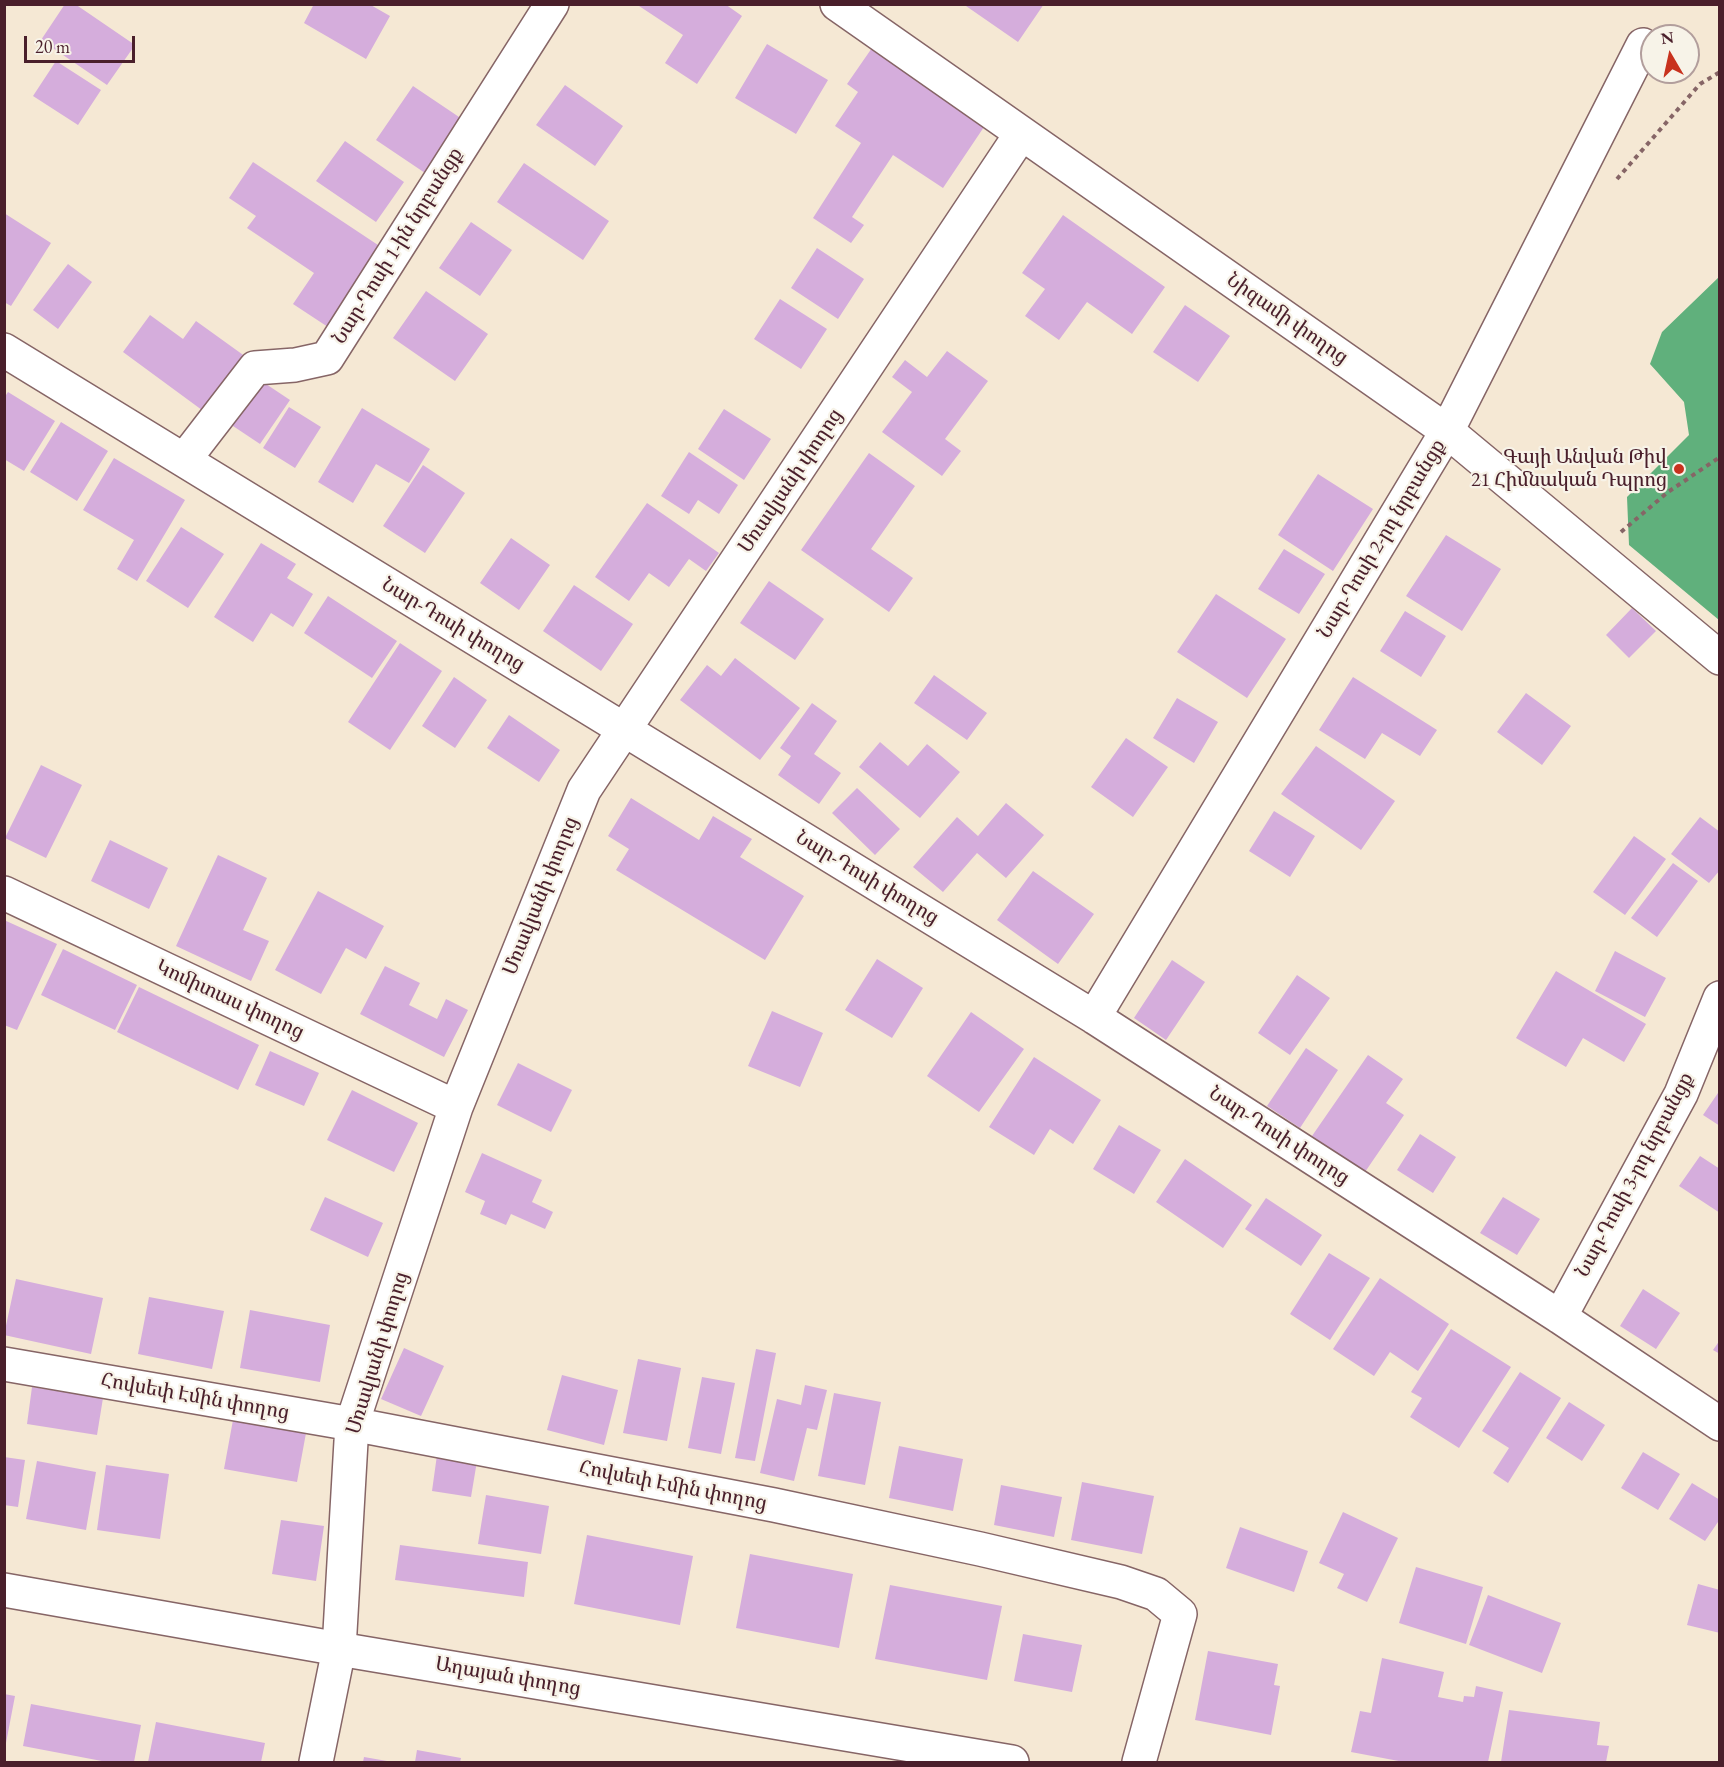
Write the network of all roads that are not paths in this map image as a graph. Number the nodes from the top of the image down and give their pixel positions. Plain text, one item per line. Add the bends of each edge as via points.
1 (552, 4) edge
2 (837, 4) edge
3 (1640, 51) edge
4 (1021, 134) junction
5 (4, 350) edge
6 (1447, 431) junction
7 (184, 460) junction
8 (1719, 658) edge
9 (625, 730) junction
10 (4, 893) edge
11 (1719, 998) edge
12 (1094, 1017) junction
13 (456, 1107) junction
14 (1560, 1317) junction
15 (4, 1364) edge
16 (352, 1424) junction
17 (1719, 1424) edge
18 (4, 1590) edge
19 (339, 1649) junction
20 (316, 1762) edge
21 (1012, 1762) edge
22 (1139, 1762) edge

1 - 7 street, Նար-Դոսի 1-ին նրբանցք via 327,358 255,368
2 - 4 street, Նիզամի փողոց
3 - 6 street, Նար-Դոսի 2-րդ նրբանցք
4 - 6 street, Նիզամի փողոց
4 - 9 street, Մռավյանի փողոց
5 - 7 street, Նար-Դոսի փողոց
6 - 8 street, Նիզամի փողոց
6 - 12 street, Նար-Դոսի 2-րդ նրբանցք
7 - 9 street, Նար-Դոսի փողոց
9 - 12 street, Նար-Դոսի փողոց
9 - 13 street, Մռավյանի փողոց via 584,790
10 - 13 street, Կոմիտաս փողոց
11 - 14 street, Նար-Դոսի 3-րդ նրբանցք via 1681,1094
12 - 14 street, Նար-Դոսի փողոց
13 - 16 street, Մռավյանի փողոց
14 - 17 street, Նար-Դոսի փողոց
15 - 16 street, Հովսեփ Էմին փողոց
16 - 19 street, Մռավյանի փողոց
16 - 22 street, Հովսեփ Էմին փողոց via 808,1512 1088,1574 1156,1594 1180,1614
18 - 19 street, Աղայան փողոց
19 - 20 street, Մռավյանի փողոց
19 - 21 street, Աղայան փողոց

